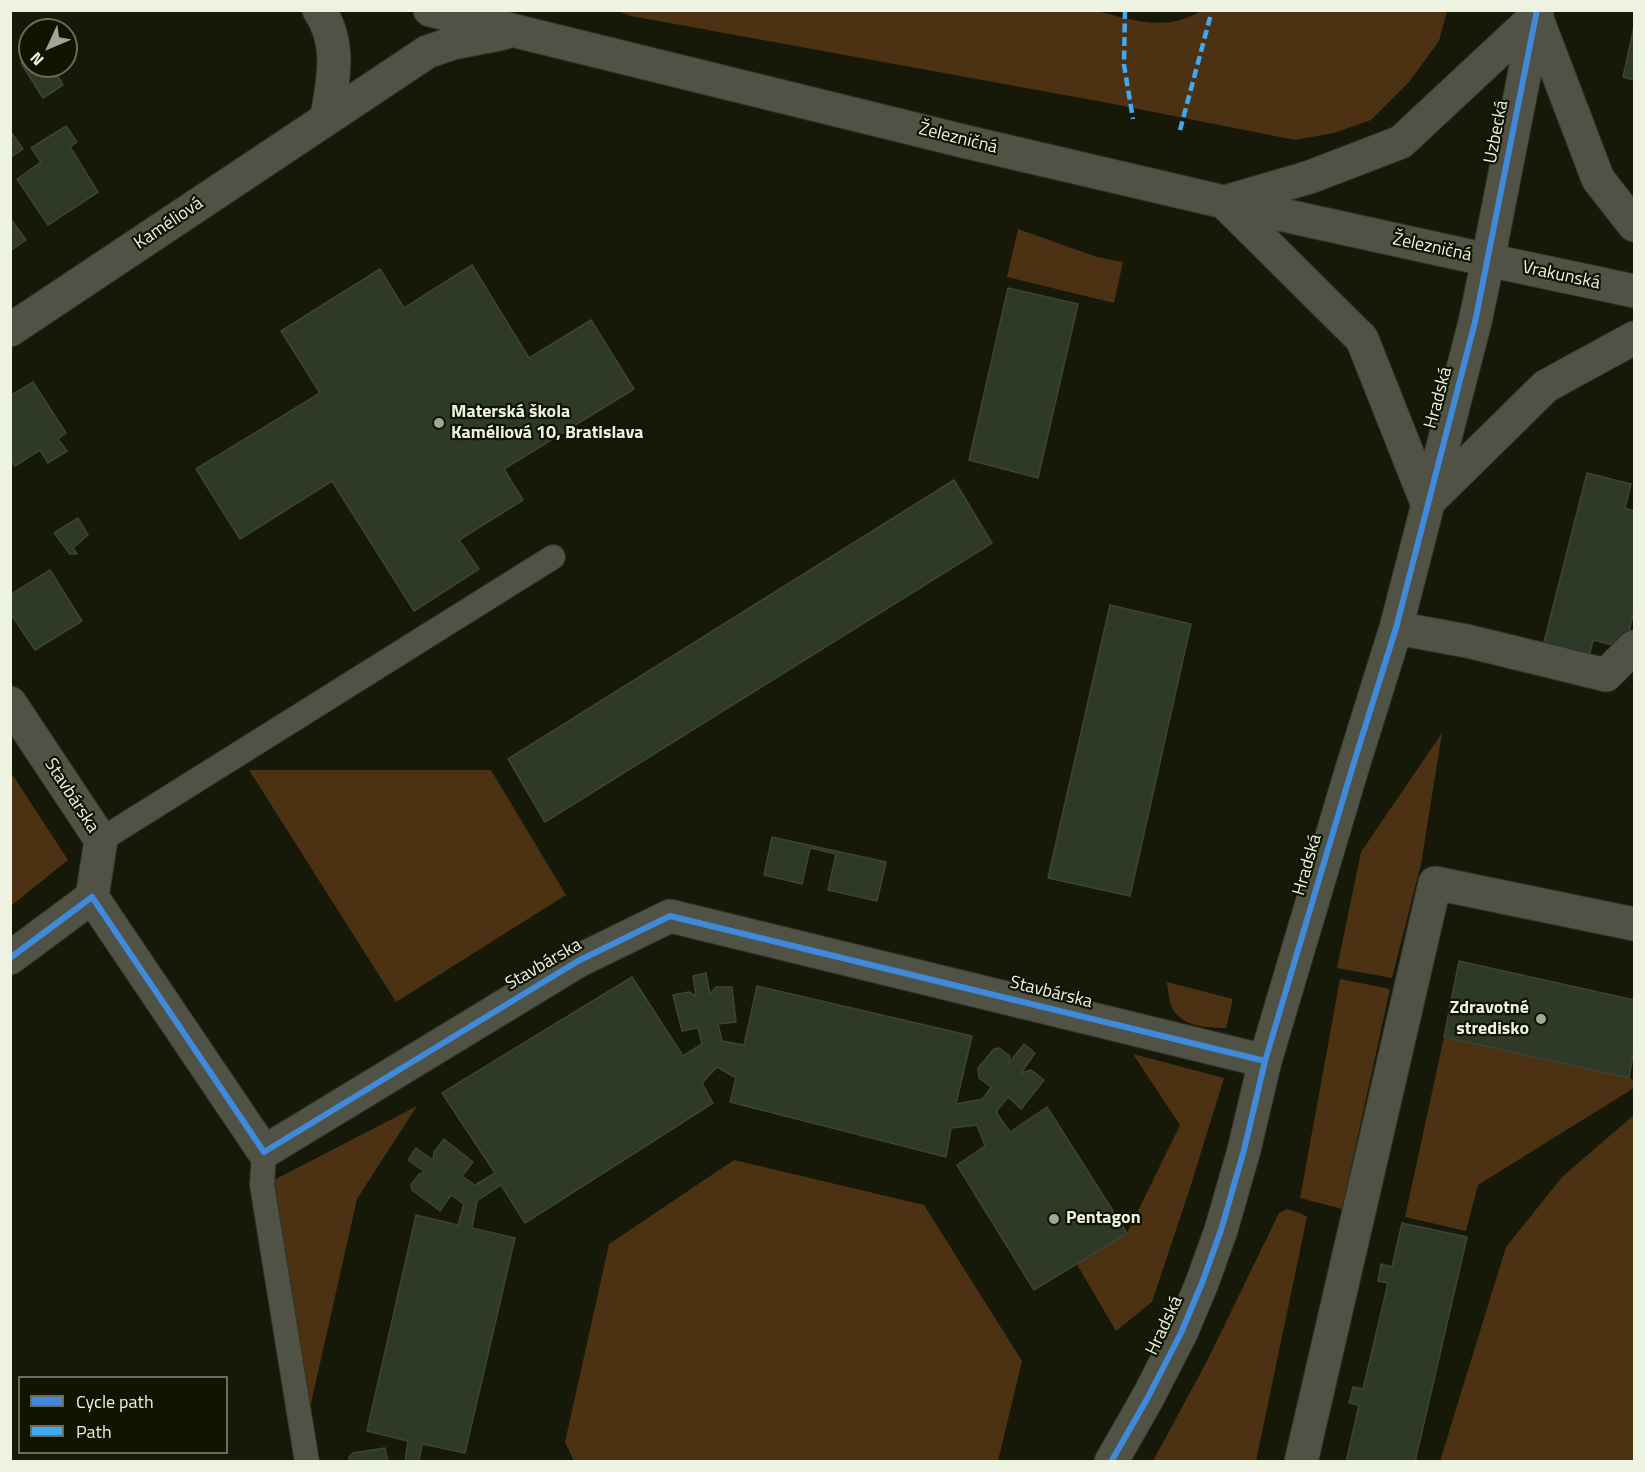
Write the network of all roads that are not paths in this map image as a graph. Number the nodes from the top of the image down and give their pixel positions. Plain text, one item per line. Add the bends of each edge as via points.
1 (319, 10) edge
2 (430, 10) edge
3 (1536, 13) edge
4 (526, 25) edge
5 (327, 117) junction
6 (1224, 202) junction
7 (1635, 225) edge
8 (1488, 260) junction
9 (1635, 291) edge
10 (10, 330) edge
11 (1635, 338) edge
12 (1427, 502) junction
13 (553, 557) dead end
14 (1396, 628) junction
15 (1635, 648) edge
16 (10, 703) edge
17 (101, 840) junction
18 (92, 897) junction
19 (1635, 924) edge
20 (10, 958) edge
21 (1265, 1061) junction
22 (264, 1152) junction
23 (307, 1461) edge
24 (1111, 1461) edge
25 (1301, 1461) edge

1 - 5 street via 333,41 335,69
2 - 4 street, Železničná
3 - 6 street via 1401,142 1310,177
3 - 7 street via 1598,180
3 - 8 street, Uzbecká
4 - 5 street, Kaméliová via 439,47
4 - 6 street, Železničná via 944,136
5 - 10 street, Kaméliová
6 - 8 street, Železničná
6 - 12 street via 1362,339
8 - 9 street, Vrakunská
8 - 12 street, Hradská
11 - 12 street via 1546,386
12 - 14 street, Hradská
13 - 17 lane
14 - 15 street via 1606,675
14 - 21 street, Hradská
16 - 17 street, Stavbárska
17 - 18 street, Stavbárska
18 - 20 street
18 - 22 street
19 - 25 street via 1435,882
21 - 22 street, Stavbárska via 670,916 578,961
21 - 24 street, Hradská via 1221,1230 1202,1283 1156,1380
22 - 23 lane via 262,1185

